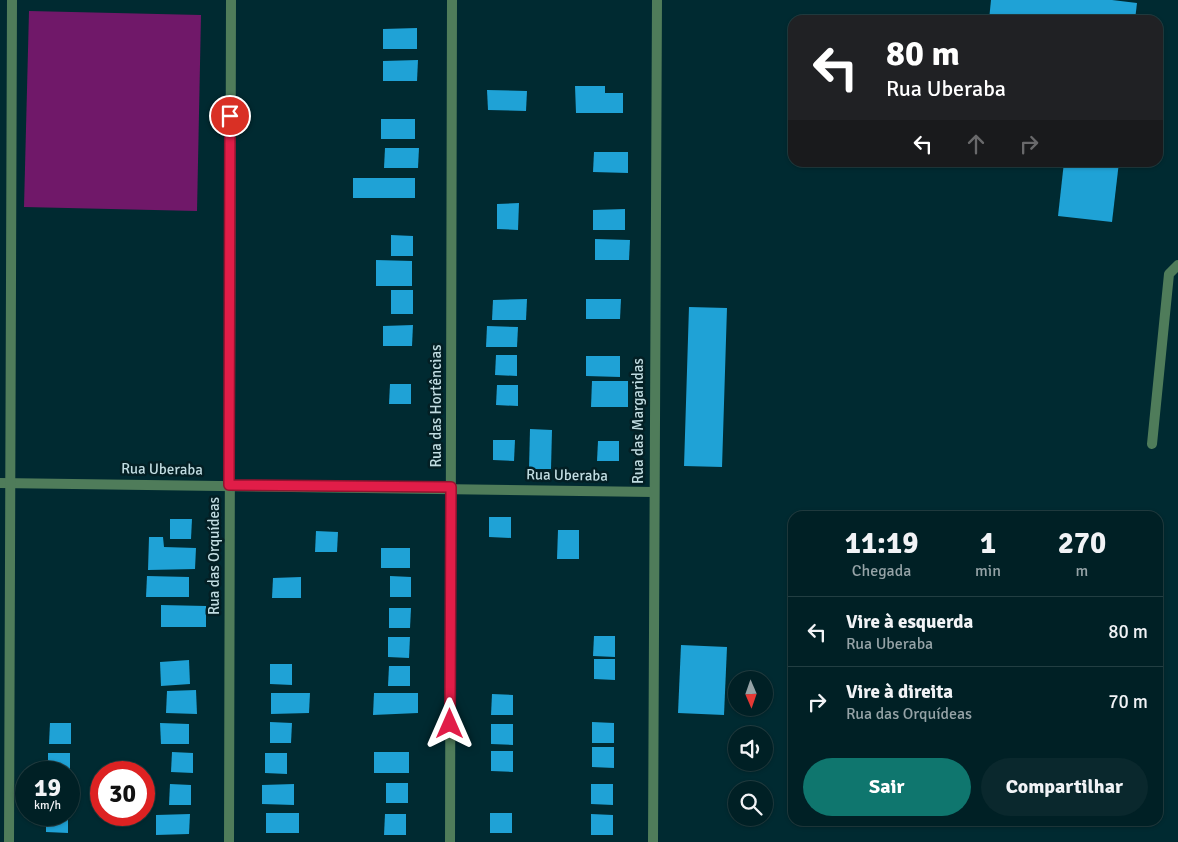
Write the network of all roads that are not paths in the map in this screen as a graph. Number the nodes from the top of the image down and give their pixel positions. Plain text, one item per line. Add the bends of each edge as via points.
1 (12, 0) edge
2 (230, 0) edge
3 (452, 0) edge
4 (657, 0) edge
5 (1178, 265) edge
6 (1152, 444) dead end
7 (5, 483) edge
8 (229, 485) junction
9 (451, 487) junction
10 (653, 492) junction
11 (9, 842) edge
12 (228, 842) edge
13 (450, 842) edge
14 (653, 842) edge

1 - 7 street
2 - 8 street, Rua das Orquídeas
3 - 9 street, Rua das Hortências
4 - 10 street, Rua das Margaridas
5 - 6 street via 1169,274
7 - 8 street, Rua Uberaba
7 - 11 street
8 - 9 street, Rua Uberaba
8 - 12 street, Rua das Orquídeas
9 - 10 street, Rua Uberaba
9 - 13 street, Rua das Hortências
10 - 14 street, Rua das Margaridas

